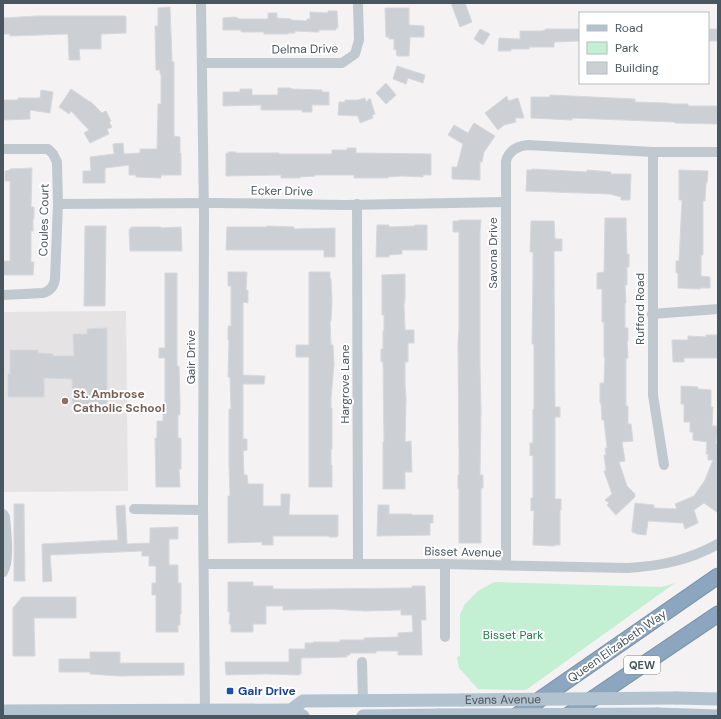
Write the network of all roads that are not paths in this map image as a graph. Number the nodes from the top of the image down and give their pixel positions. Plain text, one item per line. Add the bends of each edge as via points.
1 (201, 3) edge
2 (358, 3) edge
3 (202, 63) junction
4 (3, 149) edge
5 (653, 152) junction
6 (718, 152) edge
7 (506, 202) junction
8 (58, 204) junction
9 (204, 204) junction
10 (357, 204) junction
11 (3, 295) edge
12 (718, 309) edge
13 (652, 314) junction
14 (664, 465) dead end
15 (134, 509) dead end
16 (203, 510) junction
17 (3, 514) edge
18 (718, 544) edge
19 (204, 564) junction
20 (358, 564) junction
21 (445, 564) junction
22 (506, 565) junction
23 (3, 572) edge
24 (718, 576) edge
25 (718, 614) edge
26 (445, 637) dead end
27 (362, 662) dead end
28 (718, 699) edge
29 (363, 701) junction
30 (3, 711) edge
31 (205, 711) junction
32 (32, 713) edge
33 (268, 713) edge
34 (136, 714) edge
35 (295, 714) edge
36 (363, 716) edge
37 (516, 716) edge
38 (567, 716) edge
39 (718, 716) edge

1 - 3 street, Gair Drive
2 - 3 street, Delma Drive via 359,40 354,54 342,63
3 - 9 street, Gair Drive
4 - 8 street, Coules Court via 48,149 53,154 57,162
5 - 6 street, Savona Drive
5 - 7 street, Savona Drive via 518,146 506,161
5 - 13 street, Rufford Road
7 - 10 street, Ecker Drive
7 - 22 street, Savona Drive
8 - 9 street, Ecker Drive
8 - 11 street, Coules Court via 53,286 43,294
9 - 10 street, Ecker Drive
9 - 16 street, Gair Drive
10 - 20 street, Hargrove Lane
12 - 13 street
13 - 14 street, Rufford Road via 653,395
15 - 16 street
16 - 19 street, Gair Drive
17 - 23 street via 7,561
18 - 22 street, Bisset Avenue via 693,556 649,567
19 - 20 street, Bisset Avenue
19 - 31 street, Gair Drive
20 - 21 street, Bisset Avenue
21 - 22 street, Bisset Avenue
21 - 26 street
24 - 37 highway, Queen Elizabeth Way / QEW
25 - 38 highway, QEW
27 - 29 street
28 - 29 main road, Evans Avenue, bridge
29 - 35 main road, Evans Avenue via 303,701
30 - 32 main road, Evans Avenue
31 - 33 main road, Evans Avenue
31 - 34 main road, Evans Avenue
32 - 34 main road, Evans Avenue
33 - 35 main road, Evans Avenue
36 - 39 main road, Evans Avenue, bridge

